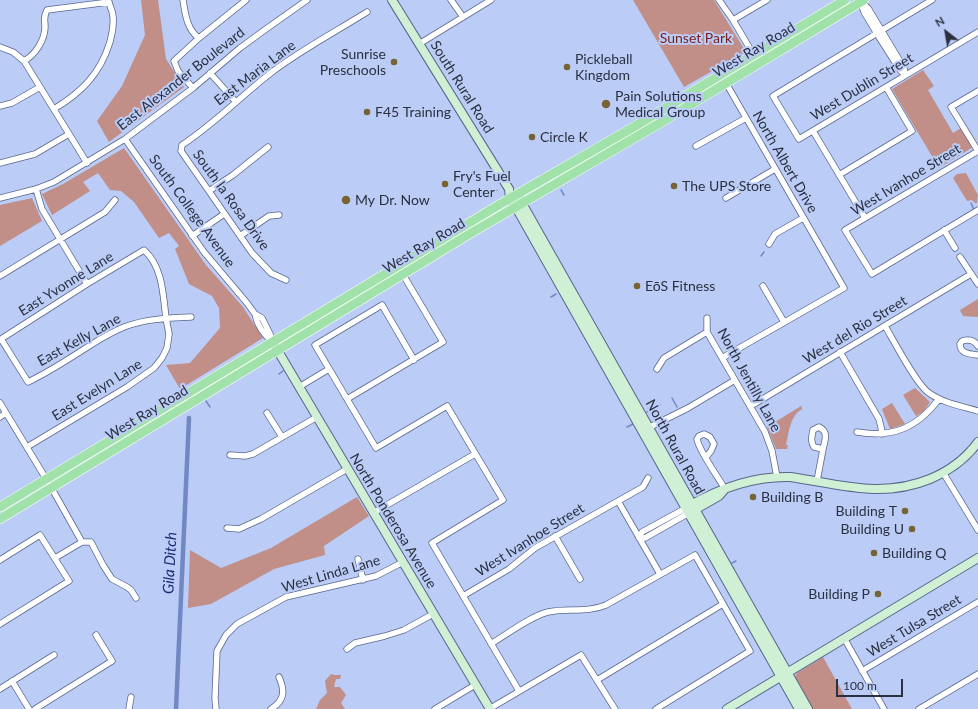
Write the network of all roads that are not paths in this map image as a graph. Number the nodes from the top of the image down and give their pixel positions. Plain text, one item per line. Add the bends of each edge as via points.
1 (183, 0) edge
2 (246, 0) edge
3 (307, 0) edge
4 (392, 0) edge
5 (450, 0) edge
6 (491, 0) edge
7 (719, 0) edge
8 (767, 0) edge
9 (845, 0) edge
10 (932, 0) edge
11 (862, 1) edge
12 (367, 12) dead end
13 (463, 17) junction
14 (733, 20) junction
15 (879, 32) junction
16 (978, 32) edge
17 (199, 38) junction
18 (419, 44) junction
19 (0, 47) edge
20 (754, 55) junction
21 (24, 61) junction
22 (760, 64) junction
23 (210, 73) junction
24 (905, 75) junction
25 (726, 83) junction
26 (40, 87) junction
27 (886, 87) junction
28 (193, 88) junction
29 (978, 91) edge
30 (236, 102) junction
31 (0, 106) edge
32 (54, 109) junction
33 (746, 118) junction
34 (632, 128) junction
35 (812, 131) junction
36 (68, 134) junction
37 (636, 137) junction
38 (125, 139) junction
39 (182, 145) joint
40 (696, 146) dead end
41 (268, 147) dead end
42 (978, 151) edge
43 (0, 163) edge
44 (87, 163) junction
45 (775, 169) junction
46 (839, 175) junction
47 (36, 189) junction
48 (209, 191) junction
49 (0, 198) edge
50 (726, 198) dead end
51 (115, 200) dead end
52 (516, 201) junction
53 (978, 210) edge
54 (224, 214) junction
55 (279, 215) dead end
56 (803, 218) junction
57 (865, 218) junction
58 (944, 230) junction
59 (192, 236) junction
60 (240, 236) junction
61 (59, 240) junction
62 (769, 244) dead end
63 (955, 248) dead end
64 (144, 250) joint
65 (823, 252) junction
66 (816, 256) dead end
67 (960, 257) dead end
68 (397, 266) junction
69 (971, 274) junction
70 (403, 275) junction
71 (0, 276) edge
72 (286, 280) dead end
73 (87, 284) junction
74 (978, 284) edge
75 (763, 286) dead end
76 (191, 317) dead end
77 (166, 318) junction
78 (706, 318) dead end
79 (784, 322) junction
80 (885, 326) junction
81 (707, 332) junction
82 (275, 346) junction
83 (978, 346) edge
84 (840, 352) junction
85 (978, 354) edge
86 (722, 358) junction
87 (414, 360) junction
88 (329, 369) junction
89 (657, 369) dead end
90 (734, 380) junction
91 (28, 382) joint
92 (299, 387) junction
93 (347, 399) junction
94 (939, 399) junction
95 (0, 403) edge
96 (751, 406) junction
97 (978, 411) edge
98 (267, 413) dead end
99 (6, 414) junction
100 (0, 417) edge
101 (317, 417) junction
102 (646, 429) junction
103 (857, 432) dead end
104 (882, 434) junction
105 (282, 438) junction
106 (978, 442) edge
107 (27, 447) junction
108 (823, 448) dead end
109 (230, 454) dead end
110 (475, 454) junction
111 (706, 457) dead end
112 (347, 468) junction
113 (944, 474) junction
114 (777, 477) junction
115 (648, 478) dead end
116 (817, 481) junction
117 (49, 483) junction
118 (725, 489) junction
119 (618, 501) junction
120 (0, 507) edge
121 (691, 509) junction
122 (373, 513) junction
123 (0, 519) edge
124 (227, 528) dead end
125 (978, 530) edge
126 (555, 536) junction
127 (639, 538) junction
128 (82, 542) junction
129 (55, 558) junction
130 (978, 558) edge
131 (358, 559) dead end
132 (0, 560) edge
133 (403, 562) junction
134 (660, 574) junction
135 (580, 579) dead end
136 (363, 580) junction
137 (463, 596) junction
138 (136, 598) dead end
139 (978, 602) edge
140 (723, 604) junction
141 (432, 614) junction
142 (0, 624) edge
143 (96, 635) dead end
144 (844, 638) junction
145 (491, 644) junction
146 (347, 649) dead end
147 (54, 655) dead end
148 (862, 671) junction
149 (784, 674) junction
150 (978, 674) edge
151 (279, 677) dead end
152 (597, 680) junction
153 (12, 681) junction
154 (475, 685) junction
155 (0, 689) edge
156 (519, 691) junction
157 (131, 697) dead end
158 (29, 709) edge
159 (35, 709) edge
160 (129, 709) edge
161 (216, 709) edge
162 (271, 709) edge
163 (435, 709) edge
164 (490, 709) edge
165 (615, 709) edge
166 (656, 709) edge
167 (727, 709) edge
168 (799, 709) edge
169 (808, 709) edge
170 (884, 709) edge
171 (919, 709) edge

1 - 17 street via 189,26
2 - 17 street
3 - 23 street, East Alexander Boulevard via 266,28
4 - 18 street, South Rural Road
5 - 13 street
6 - 13 street
7 - 14 street
8 - 14 street
9 - 20 main road, West Ray Road
10 - 15 street
11 - 15 street
11 - 22 main road, West Ray Road
12 - 30 street, East Maria Lane via 278,68
13 - 18 street
14 - 20 street
15 - 24 street
15 - 35 street, West Dublin Street via 772,96 799,139
16 - 24 street, West Dublin Street
17 - 28 street via 174,61 178,71
18 - 52 street, South Rural Road
19 - 21 street via 13,52
20 - 22 street
20 - 34 main road, West Ray Road
21 - 26 street
21 - 32 street via 35,52 42,40 45,28 43,16 47,10 109,2 113,18 106,55 87,84
22 - 25 main road, West Ray Road
23 - 28 street, East Alexander Boulevard
23 - 30 street
24 - 27 street, West Dublin Street
25 - 33 street, North Albert Drive
25 - 37 main road, West Ray Road
26 - 31 street via 12,103
26 - 32 street
27 - 35 street, West Dublin Street
27 - 46 street via 912,131
28 - 38 street, East Alexander Boulevard
29 - 42 street via 951,107
30 - 39 street, East Maria Lane
32 - 36 street
33 - 40 street
33 - 45 street, North Albert Drive
34 - 37 main road
34 - 52 main road, West Ray Road
35 - 46 street
36 - 43 street via 35,154
36 - 44 street
37 - 52 main road, West Ray Road
38 - 44 street, East Alexander Boulevard
38 - 59 street, South College Avenue
39 - 48 street, South la Rosa Drive via 181,151
41 - 48 street
42 - 57 street, West Ivanhoe Street
44 - 47 street, East Alexander Boulevard
45 - 50 street
45 - 56 street, North Albert Drive
46 - 57 street
47 - 49 street, East Alexander Boulevard
47 - 61 street via 42,209
48 - 54 street, South la Rosa Drive
51 - 61 street via 105,212
52 - 68 main road, West Ray Road
52 - 70 main road, West Ray Road
52 - 102 street, North Rural Road
53 - 58 street
54 - 59 street
54 - 60 street, South la Rosa Drive
55 - 60 street via 269,216
56 - 62 street via 775,234
56 - 65 street, North Albert Drive
57 - 58 street, West Ivanhoe Street via 846,230 872,274
58 - 63 street
59 - 82 street, South College Avenue via 214,266 242,296 255,314 256,321 266,337
60 - 72 street, South la Rosa Drive via 271,273
61 - 71 street
61 - 73 street
64 - 73 street, East Yvonne Lane
64 - 77 street, East Evelyn Lane via 150,255 161,278
65 - 66 street
65 - 79 street, North Albert Drive via 844,288
67 - 69 street
68 - 70 street
68 - 82 main road, West Ray Road
69 - 74 street
69 - 80 street, West del Rio Street
70 - 82 main road, West Ray Road
70 - 87 street via 443,342
73 - 91 street, East Yvonne Lane via 1,340
75 - 79 street
76 - 77 street, East Kelly Lane
77 - 91 street, East Kelly Lane via 124,327
77 - 107 street, East Evelyn Lane via 169,334 167,348 154,368
78 - 81 street, North Jentilly Lane
79 - 86 street
80 - 84 street, West del Rio Street
80 - 94 street via 917,379 927,392
81 - 86 street, North Jentilly Lane
81 - 89 street via 664,358
82 - 92 street, North Ponderosa Avenue
82 - 117 main road, West Ray Road
83 - 85 street via 969,340 960,344 965,353
84 - 96 street, West del Rio Street
84 - 104 street via 879,419
86 - 90 street, North Jentilly Lane
87 - 88 street via 382,305 315,345
87 - 93 street
88 - 92 street
88 - 93 street
90 - 96 street, North Jentilly Lane
90 - 102 street via 688,408
92 - 101 street, North Ponderosa Avenue
93 - 110 street via 376,448 447,406
94 - 97 street
94 - 104 street via 930,412 905,429
95 - 99 street
96 - 114 street, North Jentilly Lane via 772,451
98 - 105 street
99 - 100 street
99 - 107 street
101 - 105 street
101 - 112 street, North Ponderosa Avenue
102 - 121 street, North Rural Road
103 - 104 street
105 - 109 street via 253,454
106 - 113 street via 967,456
107 - 117 street
108 - 116 street
110 - 122 street
110 - 137 street via 503,500 432,543
111 - 118 street
112 - 122 street, North Ponderosa Avenue
112 - 124 street via 261,519 239,529
113 - 116 street via 904,488 884,490 851,488
113 - 125 street
114 - 116 street
114 - 118 street via 751,480
115 - 119 street, West Ivanhoe Street via 643,487
117 - 120 main road, West Ray Road
117 - 123 main road, West Ray Road
117 - 128 street
118 - 121 street via 717,491
119 - 126 street, West Ivanhoe Street
119 - 127 street
121 - 127 street via 642,532
121 - 149 street, North Rural Road
122 - 133 street, North Ponderosa Avenue
126 - 135 street
126 - 137 street, West Ivanhoe Street via 530,551 502,573
127 - 134 street
128 - 129 street
128 - 138 street via 91,542 112,579 131,590
129 - 132 street via 40,535
129 - 142 street via 69,581
130 - 144 street
131 - 136 street
133 - 136 street, West Linda Lane via 383,574
133 - 141 street, North Ponderosa Avenue
134 - 140 street via 695,555
134 - 145 street via 606,606 542,614
136 - 161 street, West Linda Lane via 286,597 237,624 226,635 218,651
137 - 145 street
139 - 148 street, West Tulsa Street
140 - 152 street
140 - 166 street via 750,651
141 - 146 street via 404,630 355,643
141 - 154 street, North Ponderosa Avenue
143 - 159 street via 112,661
144 - 148 street
144 - 149 street
145 - 156 street
147 - 153 street
148 - 170 street
149 - 167 street
149 - 168 street, North Rural Road
149 - 169 street, North Rural Road
150 - 171 street
151 - 162 street via 283,694 280,701
152 - 156 street via 581,655
152 - 165 street
153 - 155 street
153 - 158 street
154 - 163 street
154 - 164 street, North Ponderosa Avenue
156 - 164 street
157 - 160 street

